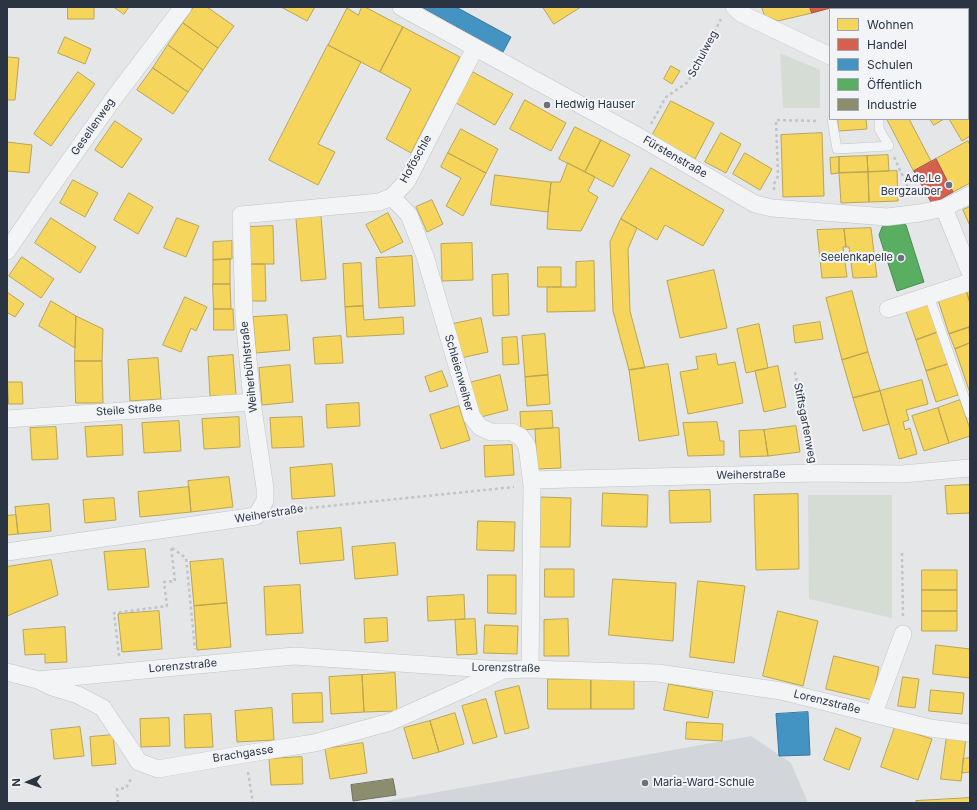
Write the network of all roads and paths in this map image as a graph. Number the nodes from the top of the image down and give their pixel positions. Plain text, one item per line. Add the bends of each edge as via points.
1 (183, 7) edge
2 (401, 7) edge
3 (729, 10) edge
4 (475, 48) junction
5 (829, 56) edge
6 (656, 114) dead end
7 (879, 120) edge
8 (832, 121) edge
9 (889, 146) junction
10 (970, 195) edge
11 (392, 196) junction
12 (772, 208) junction
13 (944, 208) junction
14 (920, 213) junction
15 (242, 215) joint
16 (7, 251) edge
17 (970, 272) edge
18 (970, 282) edge
19 (930, 296) junction
20 (888, 309) dead end
21 (795, 372) dead end
22 (252, 402) junction
23 (970, 414) edge
24 (7, 419) edge
25 (970, 468) edge
26 (815, 474) junction
27 (532, 483) junction
28 (256, 516) junction
29 (169, 528) junction
30 (172, 548) junction
31 (7, 552) edge
32 (902, 553) dead end
33 (903, 634) joint
34 (197, 665) junction
35 (530, 669) junction
36 (503, 670) junction
37 (7, 672) edge
38 (120, 672) junction
39 (38, 680) junction
40 (874, 713) junction
41 (970, 733) edge
42 (245, 754) junction
43 (139, 762) junction
44 (118, 803) edge
45 (253, 803) edge

1 - 16 street, Gesellenweg via 114,98
2 - 4 street, Fürstenstraße
3 - 5 street
3 - 6 path, Schulweg via 688,82 666,97
4 - 11 street, Hoföschle via 407,181
4 - 12 street, Fürstenstraße via 643,139 755,204
7 - 9 lane via 879,128
8 - 9 lane via 836,149
8 - 12 path via 776,120 778,176 774,184
9 - 14 path
10 - 13 street, Fürstenstraße
11 - 15 street, Hoföschle via 379,202
11 - 27 street, Schleienweiher via 409,215 425,256 472,417 480,427 491,432 512,432 521,437 527,446
12 - 14 street, Fürstenstraße via 887,218
13 - 14 street, Fürstenstraße
13 - 17 street
15 - 22 street, Weiherbühlstraße via 244,317
18 - 19 street
19 - 20 street
19 - 23 lane
21 - 26 path, Stiftsgartenweg
22 - 24 street, Steile Straße
22 - 28 street, Weiherbühlstraße via 265,488 265,501
25 - 26 street, Weiherstraße via 902,474
26 - 27 street, Weiherstraße
27 - 28 path, Weiherstraße via 276,511
27 - 35 street, Schleienweiher
28 - 29 street, Weiherstraße
29 - 30 path
29 - 31 street, Weiherstraße
30 - 34 path via 186,558
30 - 38 path via 175,581 164,582 167,606 114,612
32 - 33 path
33 - 40 street
34 - 36 street, Lorenzstraße via 294,656
34 - 38 street, Lorenzstraße
35 - 36 street, Lorenzstraße
35 - 40 street, Lorenzstraße via 658,672 781,691
36 - 42 street, Brachgasse via 390,722 314,743
37 - 39 street
38 - 39 street, Lorenzstraße
39 - 43 street via 78,695 103,708
40 - 41 street, Lorenzstraße via 930,728
42 - 43 street, Brachgasse via 158,769
42 - 45 path
43 - 44 path via 126,788 117,789

